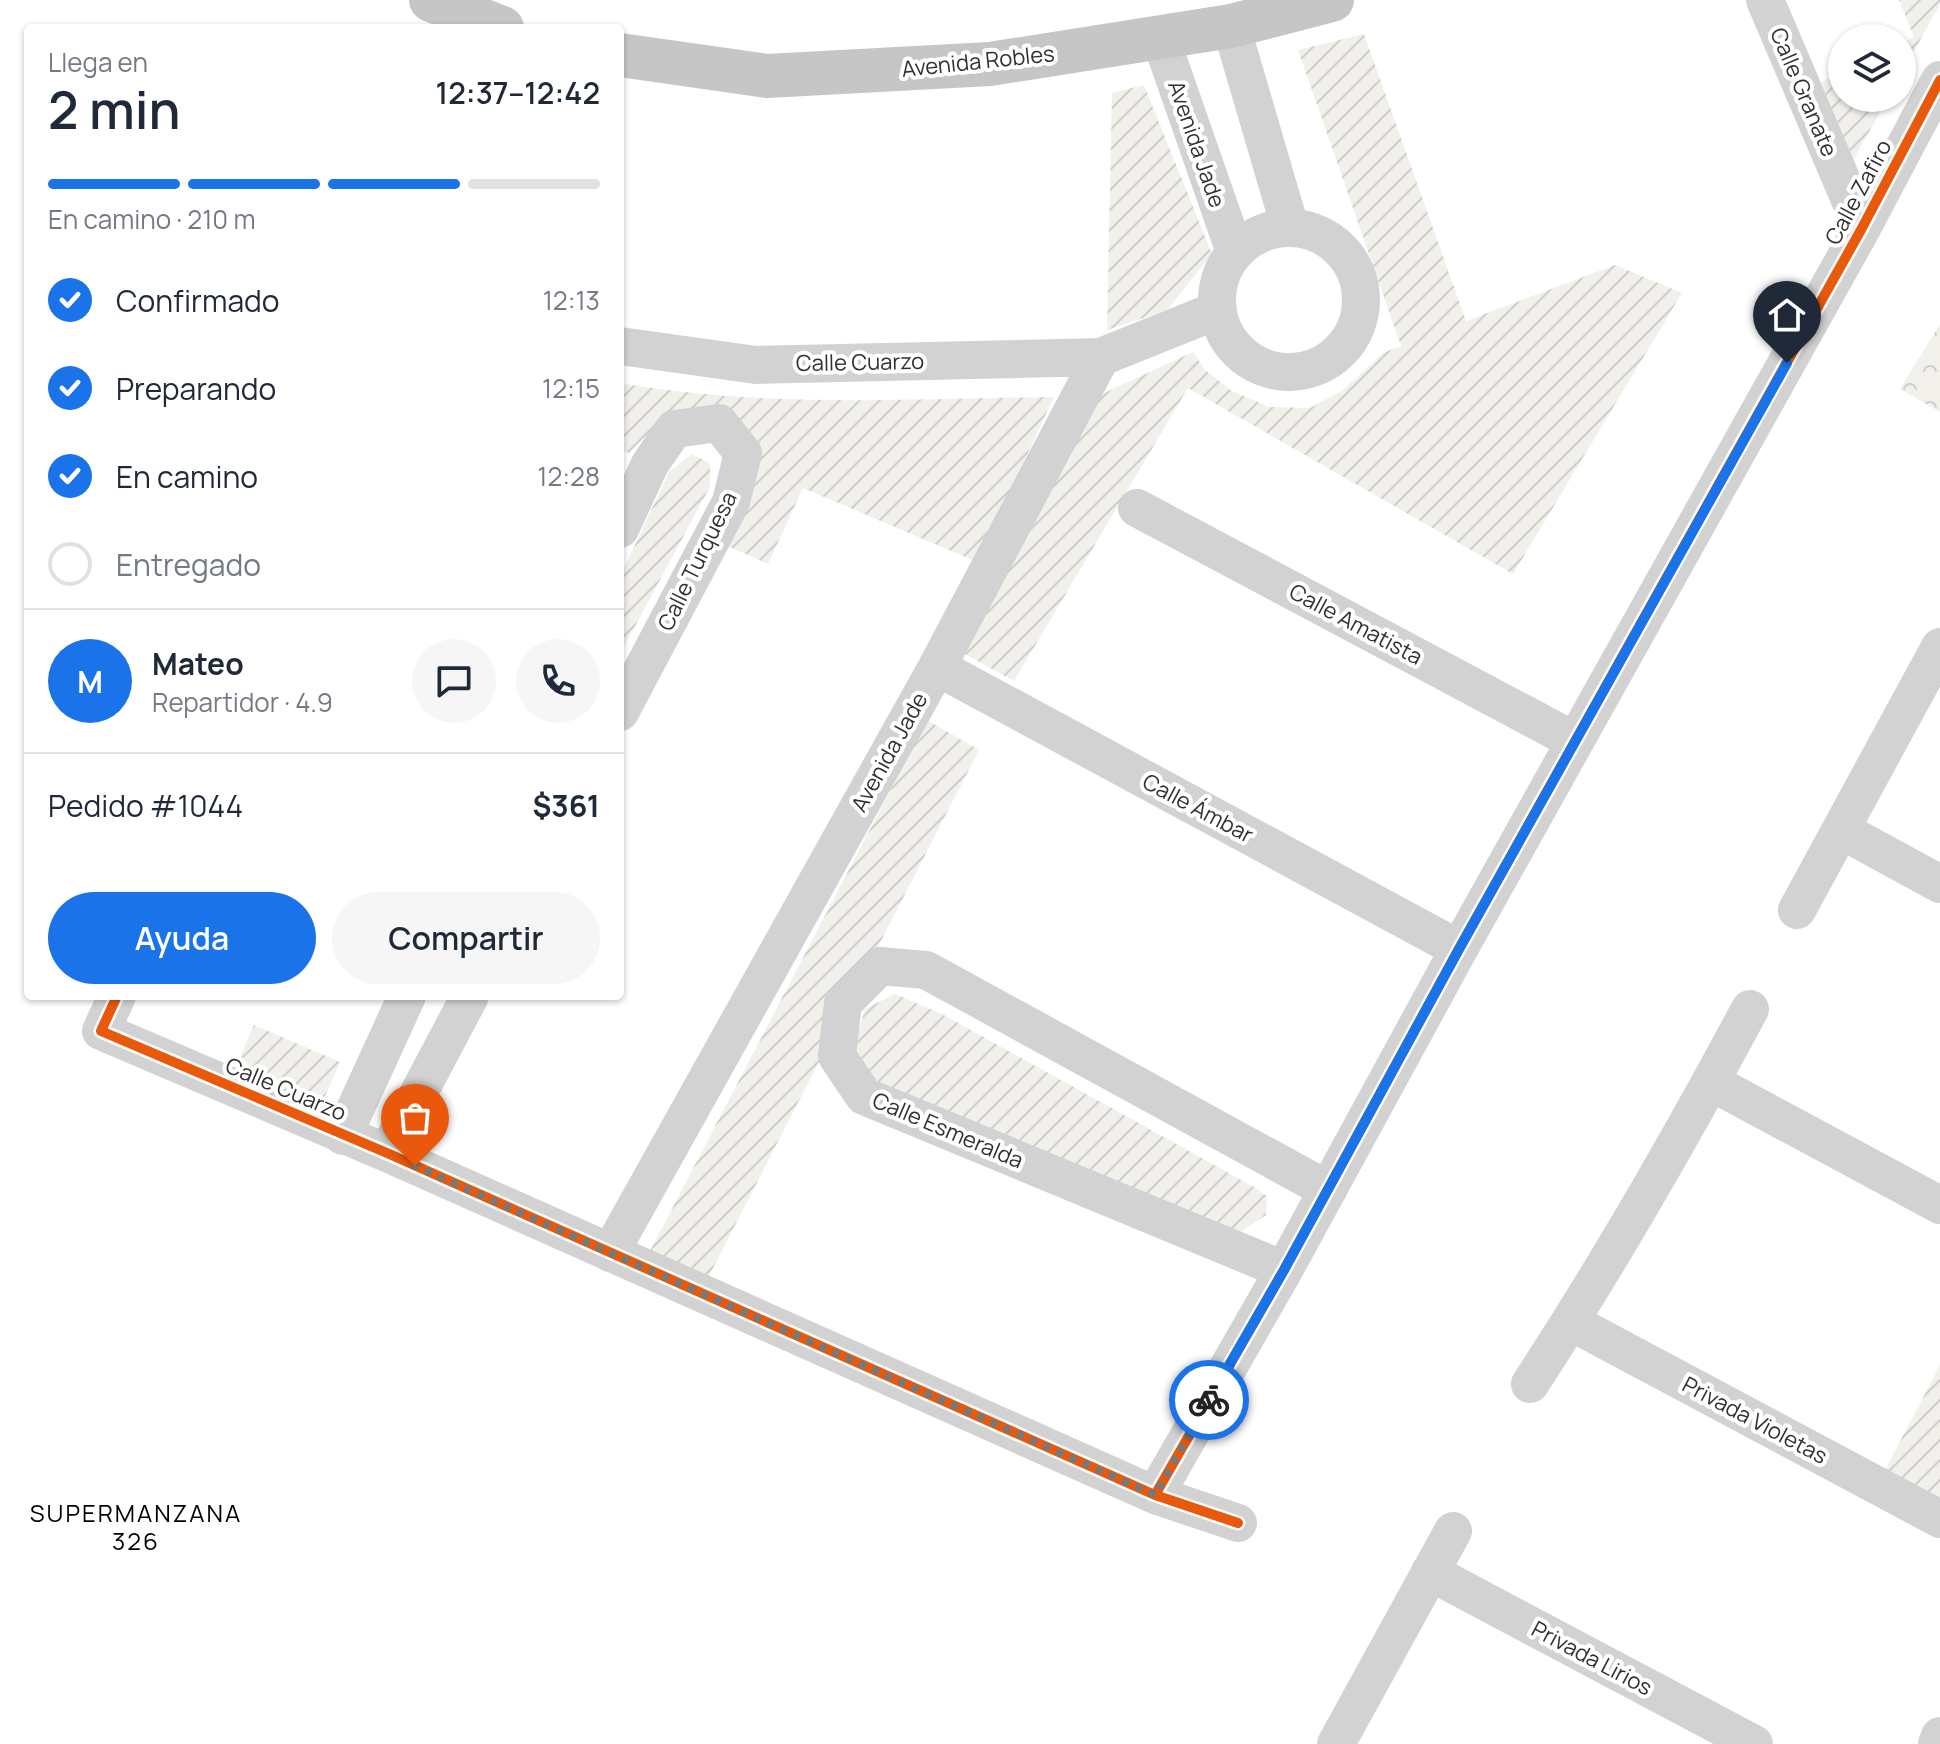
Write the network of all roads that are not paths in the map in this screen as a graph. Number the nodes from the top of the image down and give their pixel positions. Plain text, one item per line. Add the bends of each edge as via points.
1 (431, 0) edge
2 (1332, 0) edge
3 (1765, 0) edge
4 (492, 24) edge
5 (1231, 26) junction
6 (1160, 37) junction
7 (624, 56) edge
8 (1940, 80) edge
9 (1290, 227) junction
10 (1862, 228) junction
11 (1235, 252) junction
12 (1218, 310) junction
13 (624, 347) edge
14 (1101, 357) junction
15 (1137, 508) dead end
16 (624, 520) edge
17 (1940, 647) edge
18 (937, 667) junction
19 (624, 704) edge
20 (1575, 741) junction
21 (1841, 830) junction
22 (1940, 884) edge
23 (1797, 910) dead end
24 (1459, 949) junction
25 (115, 1000) edge
26 (405, 1000) edge
27 (468, 1000) edge
28 (1750, 1009) dead end
29 (1711, 1082) junction
30 (343, 1136) junction
31 (387, 1153) junction
32 (1328, 1190) junction
33 (1940, 1205) edge
34 (610, 1253) junction
35 (1284, 1270) junction
36 (1571, 1322) junction
37 (1530, 1384) dead end
38 (1155, 1495) junction
39 (1940, 1519) edge
40 (1238, 1523) dead end
41 (1453, 1531) dead end
42 (1430, 1572) junction
43 (1940, 1736) edge
44 (1336, 1744) edge
45 (1754, 1744) edge
46 (1937, 1744) edge

1 - 4 main road
2 - 5 main road, Avenida Robles
3 - 10 street, Calle Granate
5 - 6 main road, Avenida Robles
5 - 9 street
6 - 7 main road, Avenida Robles via 990,64 767,76
6 - 11 street, Avenida Jade
8 - 10 street, Calle Zafiro
9 - 11 street via 1250,238
9 - 12 street via 1334,242 1360,281 1357,328 1345,347 1305,371 1281,372 1258,365 1239,351 1224,333
10 - 20 street, Calle Zafiro
11 - 12 street via 1223,269
12 - 14 street
13 - 14 street, Calle Cuarzo via 756,365
14 - 18 street, Avenida Jade
15 - 20 street, Calle Amatista
16 - 19 street, Calle Turquesa via 650,464 674,429 719,423 743,453 731,502
17 - 21 street
18 - 24 street, Calle Ámbar
18 - 34 street, Avenida Jade
20 - 24 street, Calle Zafiro
21 - 22 street
21 - 23 street
24 - 32 street, Calle Zafiro
25 - 30 street, Calle Cuarzo via 101,1031
26 - 30 street
27 - 31 street
28 - 29 street
29 - 33 street
29 - 36 street
30 - 31 street, Calle Cuarzo
31 - 34 street, Calle Cuarzo
32 - 35 street, Calle Zafiro
32 - 35 street, Calle Esmeralda via 926,970 880,966 843,1003 837,1056 864,1096
34 - 38 street, Calle Cuarzo
35 - 38 street, Calle Zafiro
36 - 37 street
36 - 39 street, Privada Violetas
38 - 40 street, Calle Cuarzo
41 - 42 street
42 - 44 street
42 - 45 street, Privada Lirios
43 - 46 street

